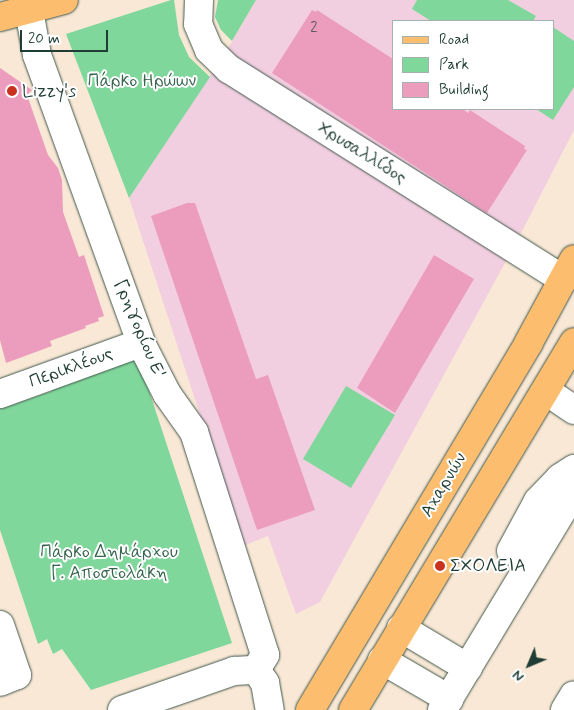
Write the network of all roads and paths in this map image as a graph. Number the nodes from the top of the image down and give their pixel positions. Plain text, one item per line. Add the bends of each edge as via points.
1 (62, 0) edge
2 (198, 0) edge
3 (28, 5) edge
4 (0, 17) edge
5 (569, 269) edge
6 (574, 342) edge
7 (141, 343) junction
8 (546, 391) junction
9 (0, 394) edge
10 (574, 410) edge
11 (574, 470) edge
12 (574, 491) edge
13 (511, 551) dead end
14 (0, 625) edge
15 (401, 628) junction
16 (382, 660) junction
17 (468, 668) junction
18 (256, 670) junction
19 (0, 682) edge
20 (574, 695) edge
21 (446, 704) edge
22 (122, 710) edge
23 (270, 710) edge
24 (310, 710) edge
25 (353, 710) edge
26 (565, 710) edge

1 - 3 main road
2 - 5 street, Χρυσαλλίδος via 198,24 208,50 228,69
3 - 4 main road
3 - 7 street, Γρηγορίου Ε' via 37,55
5 - 24 main road, Αχαρνών
6 - 8 main road
7 - 9 street, Περικλέους
7 - 18 street, Γρηγορίου Ε' via 167,394 194,432 265,655
8 - 10 street
8 - 15 main road
11 - 13 street via 560,478 538,502
12 - 17 street
14 - 19 street via 17,676
15 - 16 main road
15 - 17 street
16 - 21 street
16 - 25 main road
17 - 21 street
18 - 22 street via 234,671
18 - 23 street via 265,683
20 - 26 street

